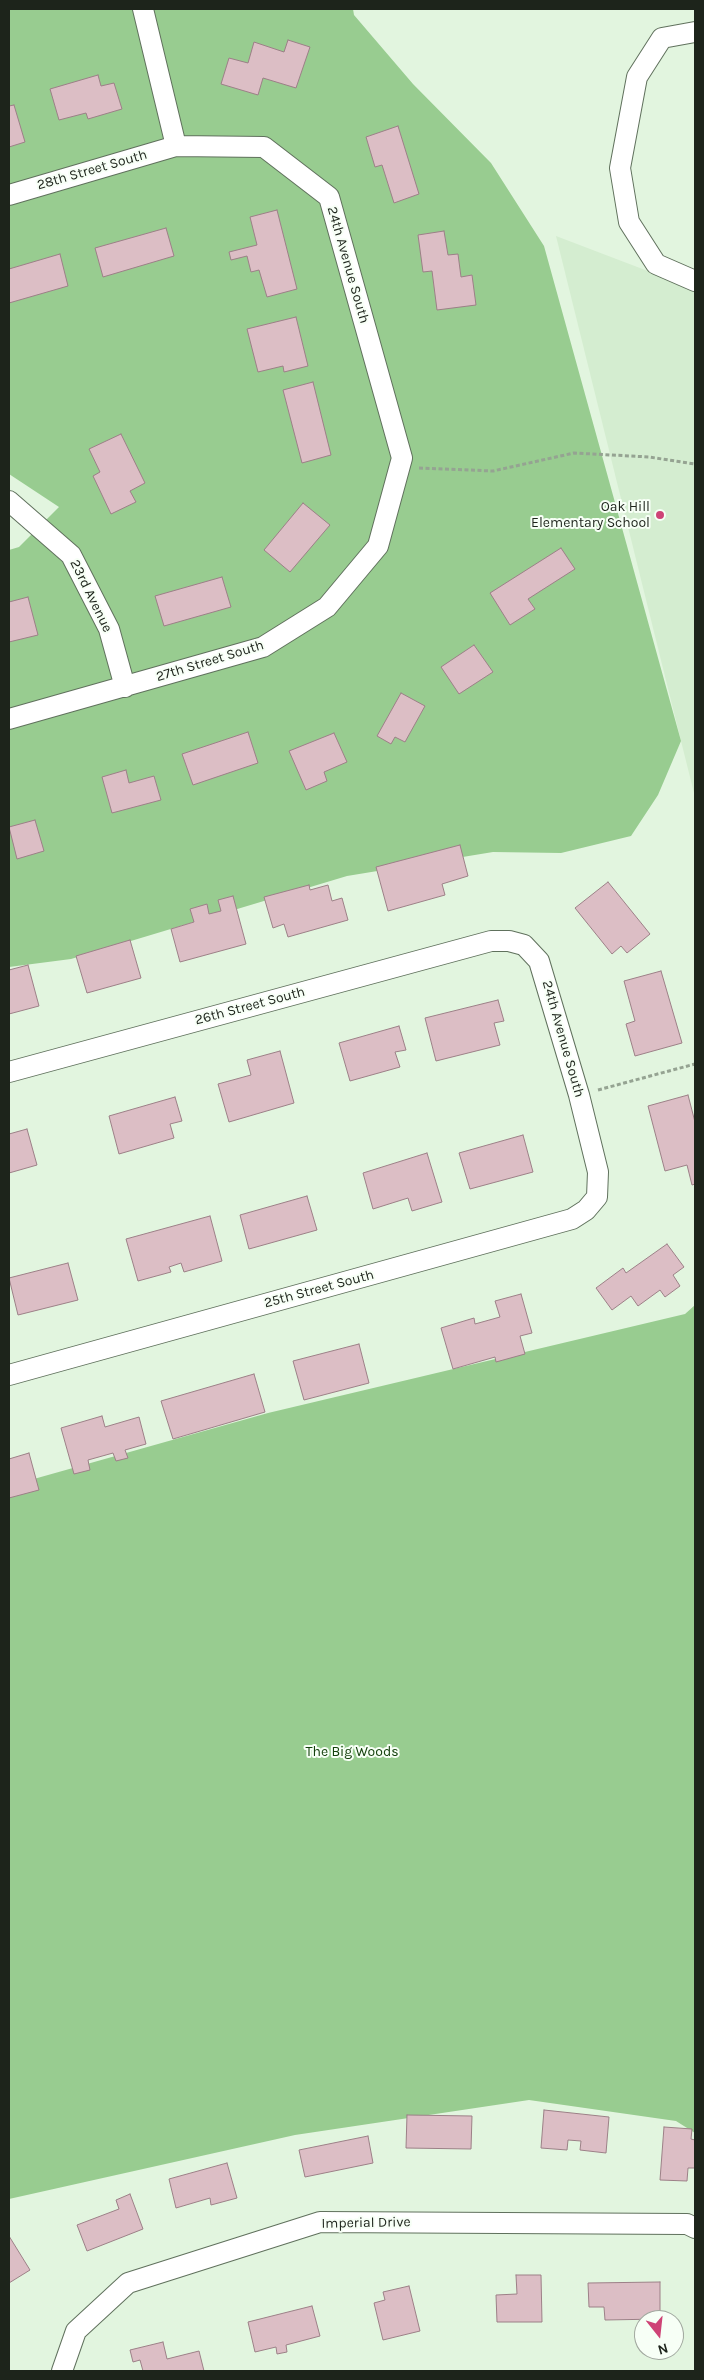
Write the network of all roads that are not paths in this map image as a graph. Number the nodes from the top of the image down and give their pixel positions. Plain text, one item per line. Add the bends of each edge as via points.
1 (143, 9) edge
2 (695, 32) edge
3 (176, 146) junction
4 (9, 195) edge
5 (695, 280) edge
6 (402, 458) joint
7 (9, 501) edge
8 (125, 687) junction
9 (9, 719) edge
10 (491, 940) joint
11 (9, 1072) edge
12 (598, 1172) joint
13 (9, 1375) edge
14 (695, 2228) edge
15 (62, 2371) edge

1 - 3 street
2 - 5 street via 662,38 637,77 620,168 629,222 656,264
3 - 4 street, 28th Street South
3 - 6 street, 24th Avenue South via 264,147 329,197
6 - 8 street, 27th Street South via 378,546 327,607 263,647
7 - 8 street, 23rd Avenue via 71,555 108,629
8 - 9 street, 27th Street South
10 - 11 street, 26th Street South
10 - 12 street, 24th Avenue South via 524,945 539,961 574,1076
12 - 13 street, 25th Street South via 597,1197 572,1219
14 - 15 street, Imperial Drive via 687,2224 320,2222 128,2283 76,2330

